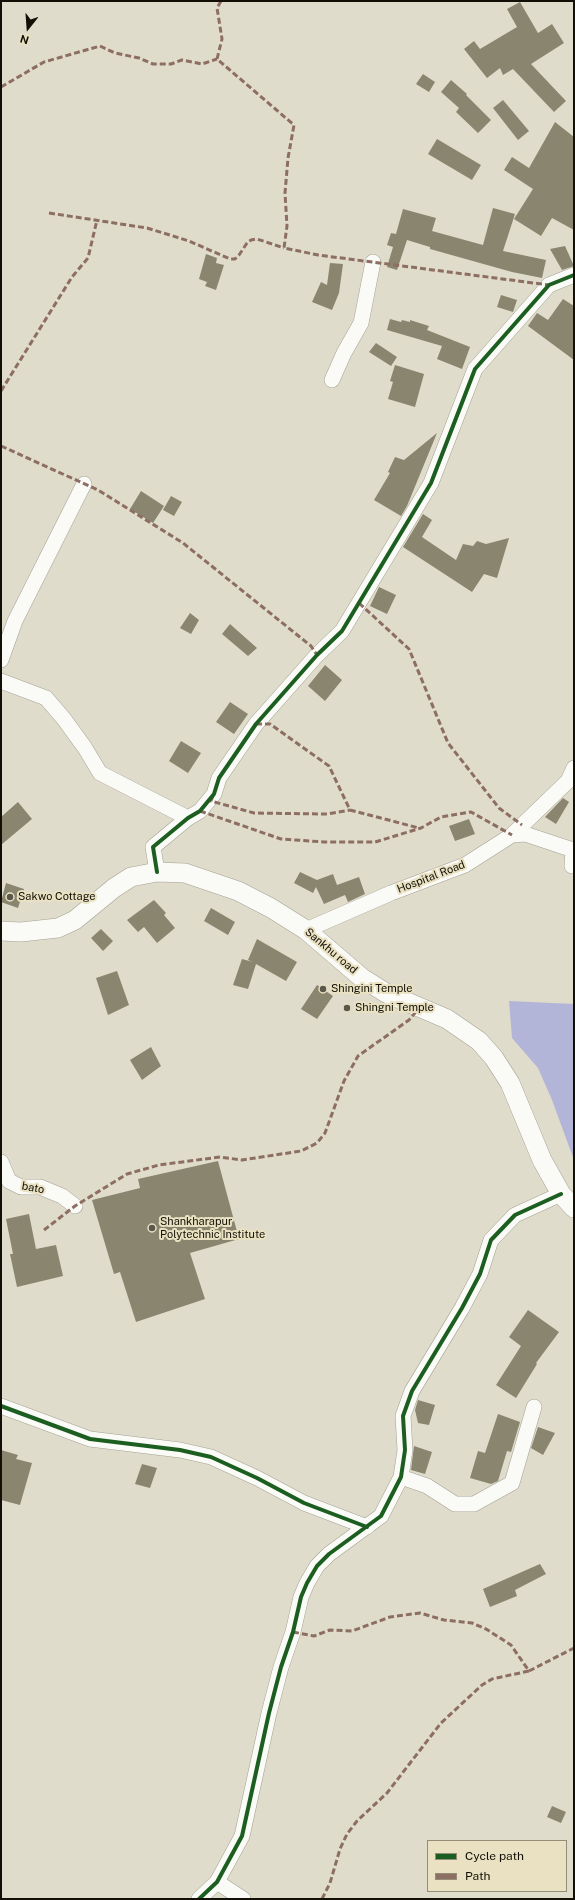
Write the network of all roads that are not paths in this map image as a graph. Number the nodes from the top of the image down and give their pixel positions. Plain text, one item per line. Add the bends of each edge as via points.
1 (374, 262) dead end
2 (574, 275) edge
3 (332, 380) dead end
4 (84, 484) dead end
5 (1, 660) edge
6 (1, 681) edge
7 (574, 768) edge
8 (188, 818) junction
9 (512, 835) junction
10 (572, 866) dead end
11 (157, 872) junction
12 (306, 930) junction
13 (1, 931) edge
14 (1, 1162) edge
15 (568, 1201) edge
16 (75, 1206) dead end
17 (1, 1406) edge
18 (534, 1407) dead end
19 (401, 1477) junction
20 (367, 1527) junction
21 (217, 1882) junction
22 (199, 1899) edge
23 (243, 1899) edge

1 - 3 street via 361,323
2 - 8 street via 549,285 475,369 431,483 345,625 256,724 218,778 214,794 200,811
4 - 5 street via 15,621
6 - 8 street via 46,698 85,748 100,773
7 - 9 street, Hospital Road via 568,781
8 - 11 street via 153,847
9 - 10 street via 525,834 573,850
9 - 12 street, Hospital Road via 465,865 391,893
11 - 12 main road, Sankhu road via 185,873 238,891
11 - 13 main road, Sankhu road via 131,878 114,888 75,920 58,928 22,932
12 - 15 main road, Sankhu road via 362,978 386,993 447,1019 479,1042 494,1058 510,1083 542,1160
14 - 16 street, bato via 9,1181 21,1187 40,1187 62,1196
15 - 19 street via 515,1215 490,1240 473,1288 412,1392 403,1416 405,1450
17 - 20 street via 90,1439 180,1450 211,1457 304,1503
18 - 19 street via 512,1483 474,1504 455,1504 426,1486
19 - 20 street via 381,1516
20 - 21 street via 329,1554 317,1566 301,1597 281,1667 242,1836
21 - 22 street
21 - 23 street

